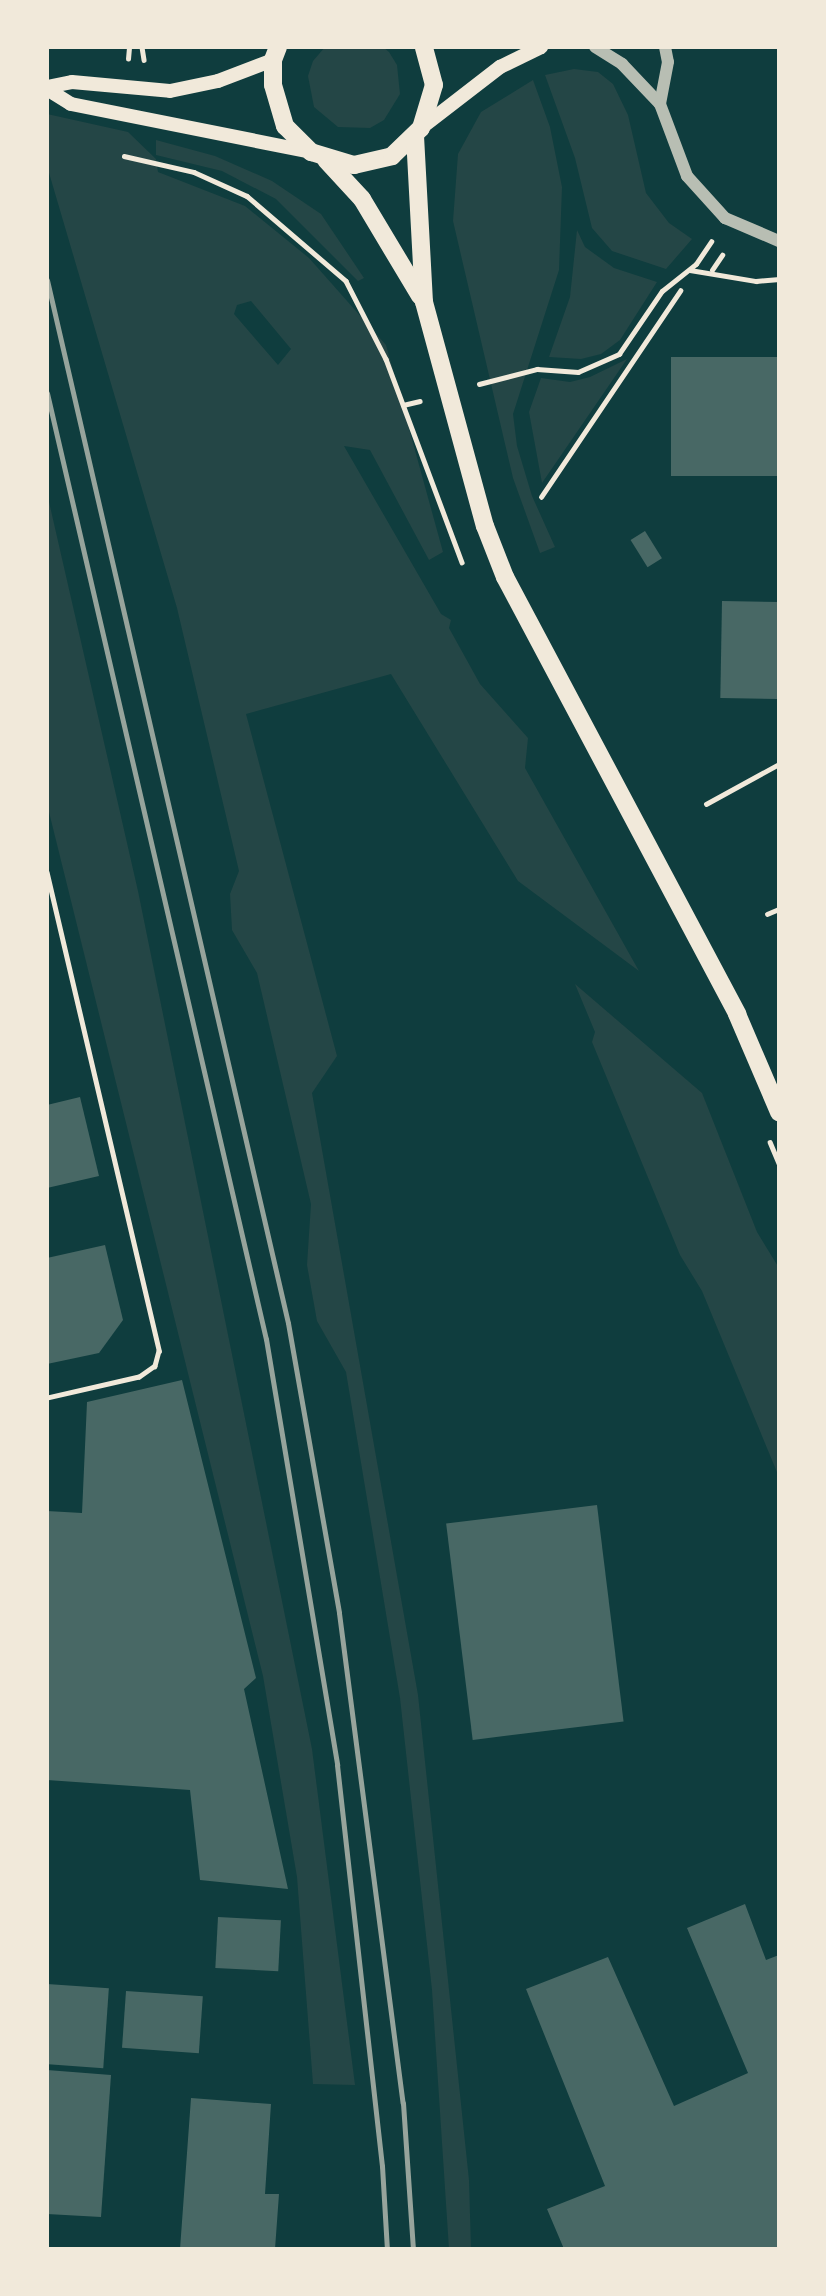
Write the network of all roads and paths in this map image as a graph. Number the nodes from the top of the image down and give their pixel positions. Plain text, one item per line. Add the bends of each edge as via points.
1 (424, 47) edge
2 (541, 47) edge
3 (595, 47) edge
4 (665, 47) edge
5 (276, 54) edge
6 (47, 88) edge
7 (660, 104) junction
8 (418, 132) junction
9 (124, 156) dead end
10 (318, 156) junction
11 (779, 241) edge
12 (707, 248) dead end
13 (722, 255) dead end
14 (688, 270) junction
15 (712, 270) dead end
16 (779, 279) edge
17 (680, 291) dead end
18 (424, 302) junction
19 (367, 315) dead end
20 (487, 382) dead end
21 (541, 497) dead end
22 (779, 764) edge
23 (706, 804) dead end
24 (47, 872) edge
25 (779, 909) edge
26 (767, 914) dead end
27 (779, 1112) edge
28 (47, 1398) edge

1 - 8 main road via 434,85
2 - 8 main road via 492,72
3 - 7 street via 622,64
4 - 7 street via 668,62
5 - 6 main road via 218,81 170,91 72,82
5 - 10 main road via 275,100 285,126
6 - 10 main road via 71,104
7 - 11 street via 682,166 698,191 725,218
8 - 10 main road via 392,156 371,163
8 - 18 main road
9 - 19 path via 194,172 247,196 327,262 346,281
10 - 18 main road via 362,199
12 - 14 path
13 - 15 path
14 - 16 path via 756,281
14 - 20 path via 662,291 619,354 578,372 537,369
17 - 21 path
18 - 27 main road via 485,526 505,577 737,1014
22 - 23 path
24 - 28 path via 159,1351 155,1366 139,1377
25 - 26 path

